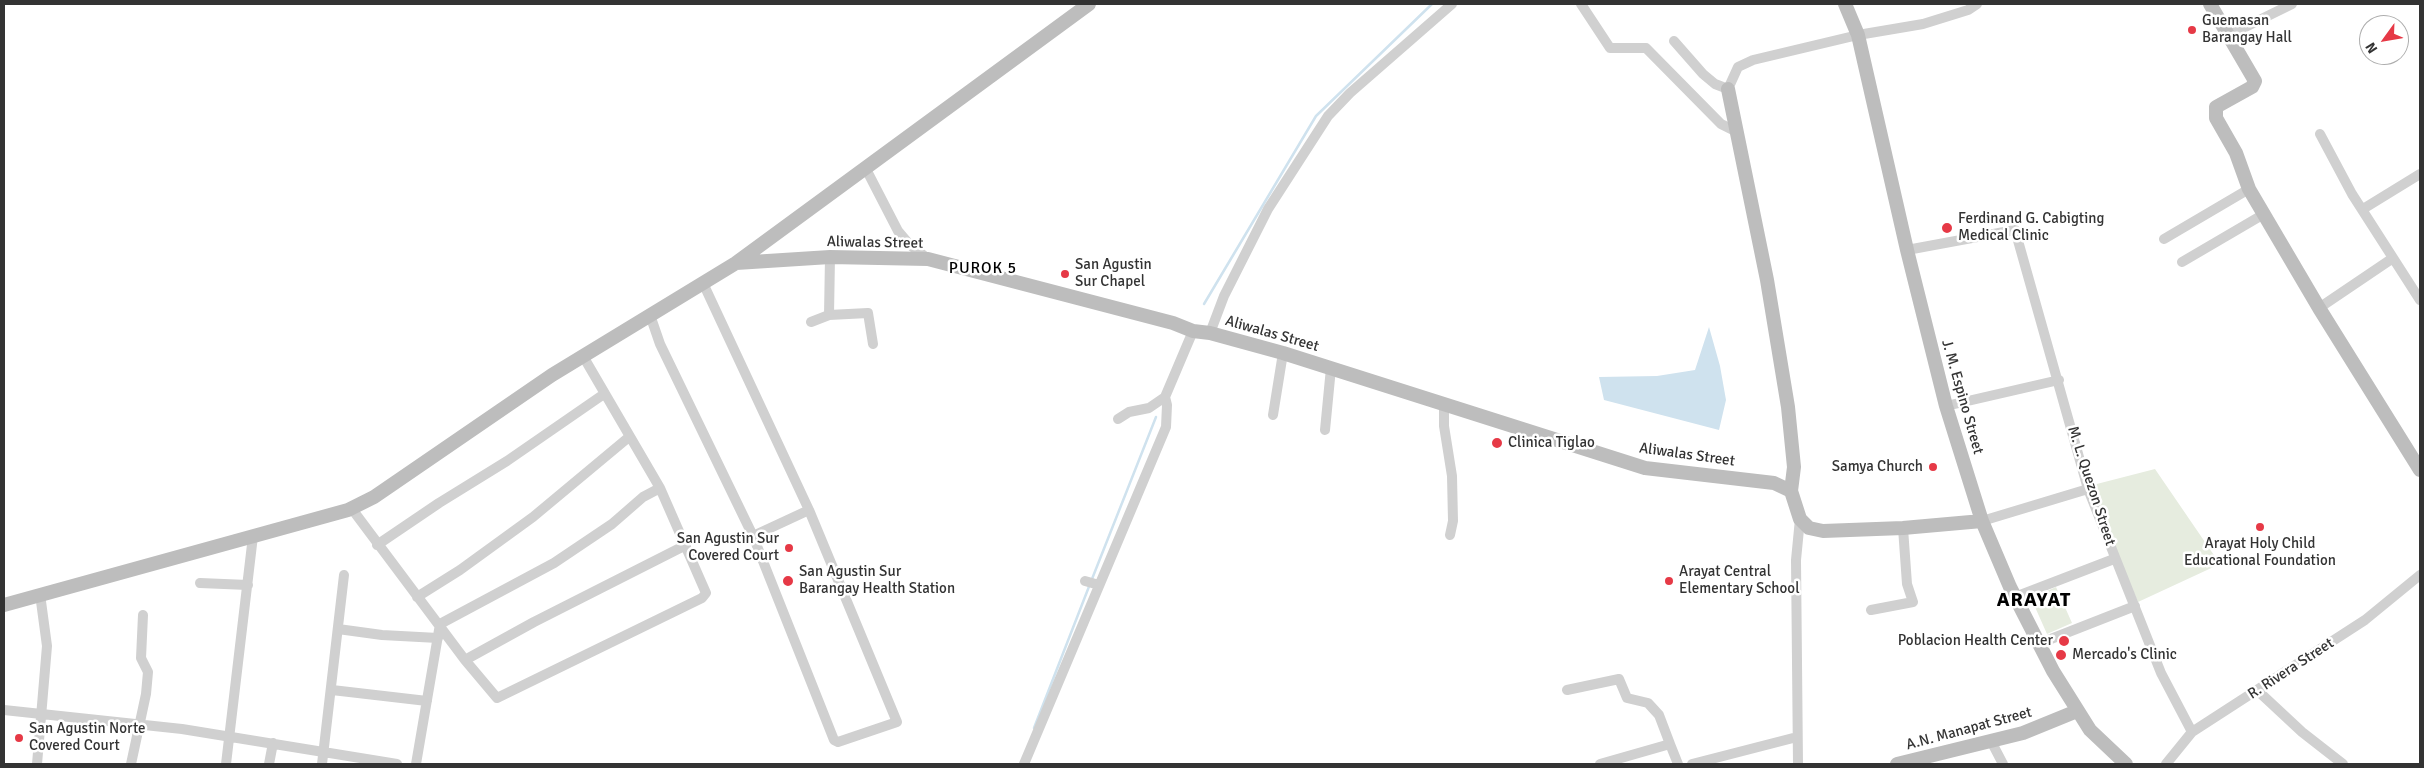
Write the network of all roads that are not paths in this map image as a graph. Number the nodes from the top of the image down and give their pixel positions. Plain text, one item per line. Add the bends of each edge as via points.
1 (1089, 4) edge
2 (1452, 4) edge
3 (1582, 4) edge
4 (1845, 4) edge
5 (1977, 4) edge
6 (2210, 4) edge
7 (2292, 4) edge
8 (2229, 35) junction
9 (1858, 36) junction
10 (1674, 41) dead end
11 (1728, 89) junction
12 (1735, 131) junction
13 (2320, 134) dead end
14 (866, 169) junction
15 (2420, 174) edge
16 (2249, 189) junction
17 (2363, 209) junction
18 (2264, 214) junction
19 (2164, 239) dead end
20 (1907, 250) junction
21 (830, 257) junction
22 (2393, 258) junction
23 (928, 259) junction
24 (2182, 262) dead end
25 (736, 263) junction
26 (703, 283) junction
27 (2420, 300) edge
28 (2319, 308) junction
29 (650, 315) junction
30 (829, 316) junction
31 (811, 322) dead end
32 (1193, 332) junction
33 (1210, 333) junction
34 (873, 344) dead end
35 (1283, 353) junction
36 (583, 356) junction
37 (1331, 368) junction
38 (2059, 380) junction
39 (604, 394) junction
40 (1165, 397) junction
41 (1444, 404) junction
42 (1946, 406) junction
43 (1273, 416) dead end
44 (1118, 419) dead end
45 (1325, 430) dead end
46 (629, 437) junction
47 (2420, 470) edge
48 (660, 488) junction
49 (2088, 489) junction
50 (1791, 492) junction
51 (352, 509) junction
52 (809, 510) junction
53 (1800, 519) junction
54 (1982, 522) junction
55 (1903, 528) junction
56 (1450, 535) dead end
57 (254, 536) junction
58 (753, 536) junction
59 (377, 545) junction
60 (686, 545) junction
61 (2114, 559) junction
62 (344, 575) dead end
63 (2417, 578) edge
64 (1086, 581) dead end
65 (200, 583) dead end
66 (248, 585) junction
67 (1097, 585) junction
68 (2420, 591) edge
69 (40, 594) junction
70 (417, 597) junction
71 (2015, 597) junction
72 (4, 605) edge
73 (2135, 606) junction
74 (1871, 610) dead end
75 (143, 615) dead end
76 (440, 624) junction
77 (338, 629) junction
78 (438, 638) junction
79 (2038, 644) junction
80 (465, 660) junction
81 (332, 690) junction
82 (1567, 690) dead end
83 (2258, 691) junction
84 (427, 701) junction
85 (4, 710) edge
86 (2077, 711) junction
87 (42, 715) junction
88 (137, 726) junction
89 (2192, 732) junction
90 (230, 737) junction
91 (1797, 737) junction
92 (1991, 741) junction
93 (273, 743) junction
94 (1670, 744) junction
95 (324, 752) junction
96 (36, 764) edge
97 (131, 764) edge
98 (226, 764) edge
99 (269, 764) edge
100 (322, 764) edge
101 (397, 764) edge
102 (416, 764) edge
103 (1024, 764) edge
104 (1600, 764) edge
105 (1678, 764) edge
106 (1692, 764) edge
107 (1798, 764) edge
108 (1897, 764) edge
109 (2003, 764) edge
110 (2126, 764) edge
111 (2166, 764) edge
112 (2343, 764) edge

1 - 14 street
2 - 33 street via 1328,116 1268,209 1224,296
3 - 12 street via 1610,48 1646,48 1721,124
4 - 9 street, J. M. Espino Street
5 - 9 street via 1968,10 1923,24
6 - 8 street
7 - 8 street
8 - 16 street via 2255,80 2252,86 2214,111 2236,153
9 - 11 street via 1753,60 1738,67
9 - 20 street, J. M. Espino Street
10 - 11 street via 1703,74
11 - 12 street
12 - 50 street via 1788,407 1794,467
13 - 17 street
14 - 23 street via 898,230
14 - 25 street
15 - 17 street
16 - 18 street
16 - 19 street
17 - 22 street
18 - 24 street
18 - 28 street
20 - 38 street, M. L. Quezon Street via 2015,230
20 - 42 street, J. M. Espino Street
21 - 23 street, Aliwalas Street
21 - 25 street, Aliwalas Street
21 - 30 street
22 - 27 street
22 - 28 street
23 - 32 street, Aliwalas Street via 1174,323
25 - 26 street
26 - 29 street
26 - 52 street
28 - 47 street
29 - 36 street
29 - 58 street via 660,344
30 - 31 street
30 - 34 street via 868,313
32 - 33 street, Aliwalas Street
32 - 40 street
33 - 35 street, Aliwalas Street
35 - 37 street, Aliwalas Street
35 - 43 street
36 - 39 street
36 - 51 street
37 - 41 street, Aliwalas Street
37 - 45 street
38 - 42 street
38 - 49 street, M. L. Quezon Street
39 - 46 street
39 - 59 street
40 - 44 street via 1149,408 1128,412
40 - 67 street via 1166,427
41 - 50 street, Aliwalas Street via 1645,468 1774,483
41 - 56 street via 1452,476 1453,521
42 - 54 street, J. M. Espino Street
46 - 48 street
46 - 70 street via 533,517
48 - 60 street
48 - 76 street via 554,563
49 - 54 street
49 - 61 street, M. L. Quezon Street
50 - 53 street
51 - 57 street
51 - 59 street
52 - 58 street
52 - 58 street via 897,722 838,742 834,740
53 - 55 street via 1809,528 1823,531
53 - 91 street via 1796,560
54 - 55 street
54 - 71 street, J. M. Espino Street
55 - 74 street via 1908,584 1913,602
57 - 66 street
57 - 69 street
59 - 70 street
60 - 80 street
60 - 80 street via 706,593 702,598 497,698
61 - 71 street
61 - 73 street, M. L. Quezon Street
62 - 77 street
63 - 68 street
63 - 83 street, R. Rivera Street via 2365,620
64 - 67 street
65 - 66 street
66 - 90 street
67 - 103 street
69 - 72 street
69 - 87 street via 47,646
70 - 76 street
71 - 79 street, J. M. Espino Street
73 - 79 street
73 - 89 street, M. L. Quezon Street via 2161,673
75 - 88 street via 142,658 148,672
76 - 78 street
76 - 80 street
77 - 78 street
77 - 81 street
78 - 84 street
79 - 86 street, J. M. Espino Street
81 - 84 street
81 - 95 street
82 - 94 street via 1619,679 1627,698 1644,700 1654,707
83 - 89 street, R. Rivera Street
83 - 112 street
84 - 102 street
85 - 87 street
86 - 92 street, A.N. Manapat Street via 2023,733
86 - 110 street, J. M. Espino Street via 2090,730
87 - 88 street
87 - 96 street
88 - 90 street
88 - 97 street
89 - 111 street, R. Rivera Street
90 - 93 street
90 - 98 street
91 - 106 street
91 - 107 street
92 - 108 street, A.N. Manapat Street
92 - 109 street
93 - 95 street
93 - 99 street
94 - 104 street
94 - 105 street
95 - 100 street
95 - 101 street

